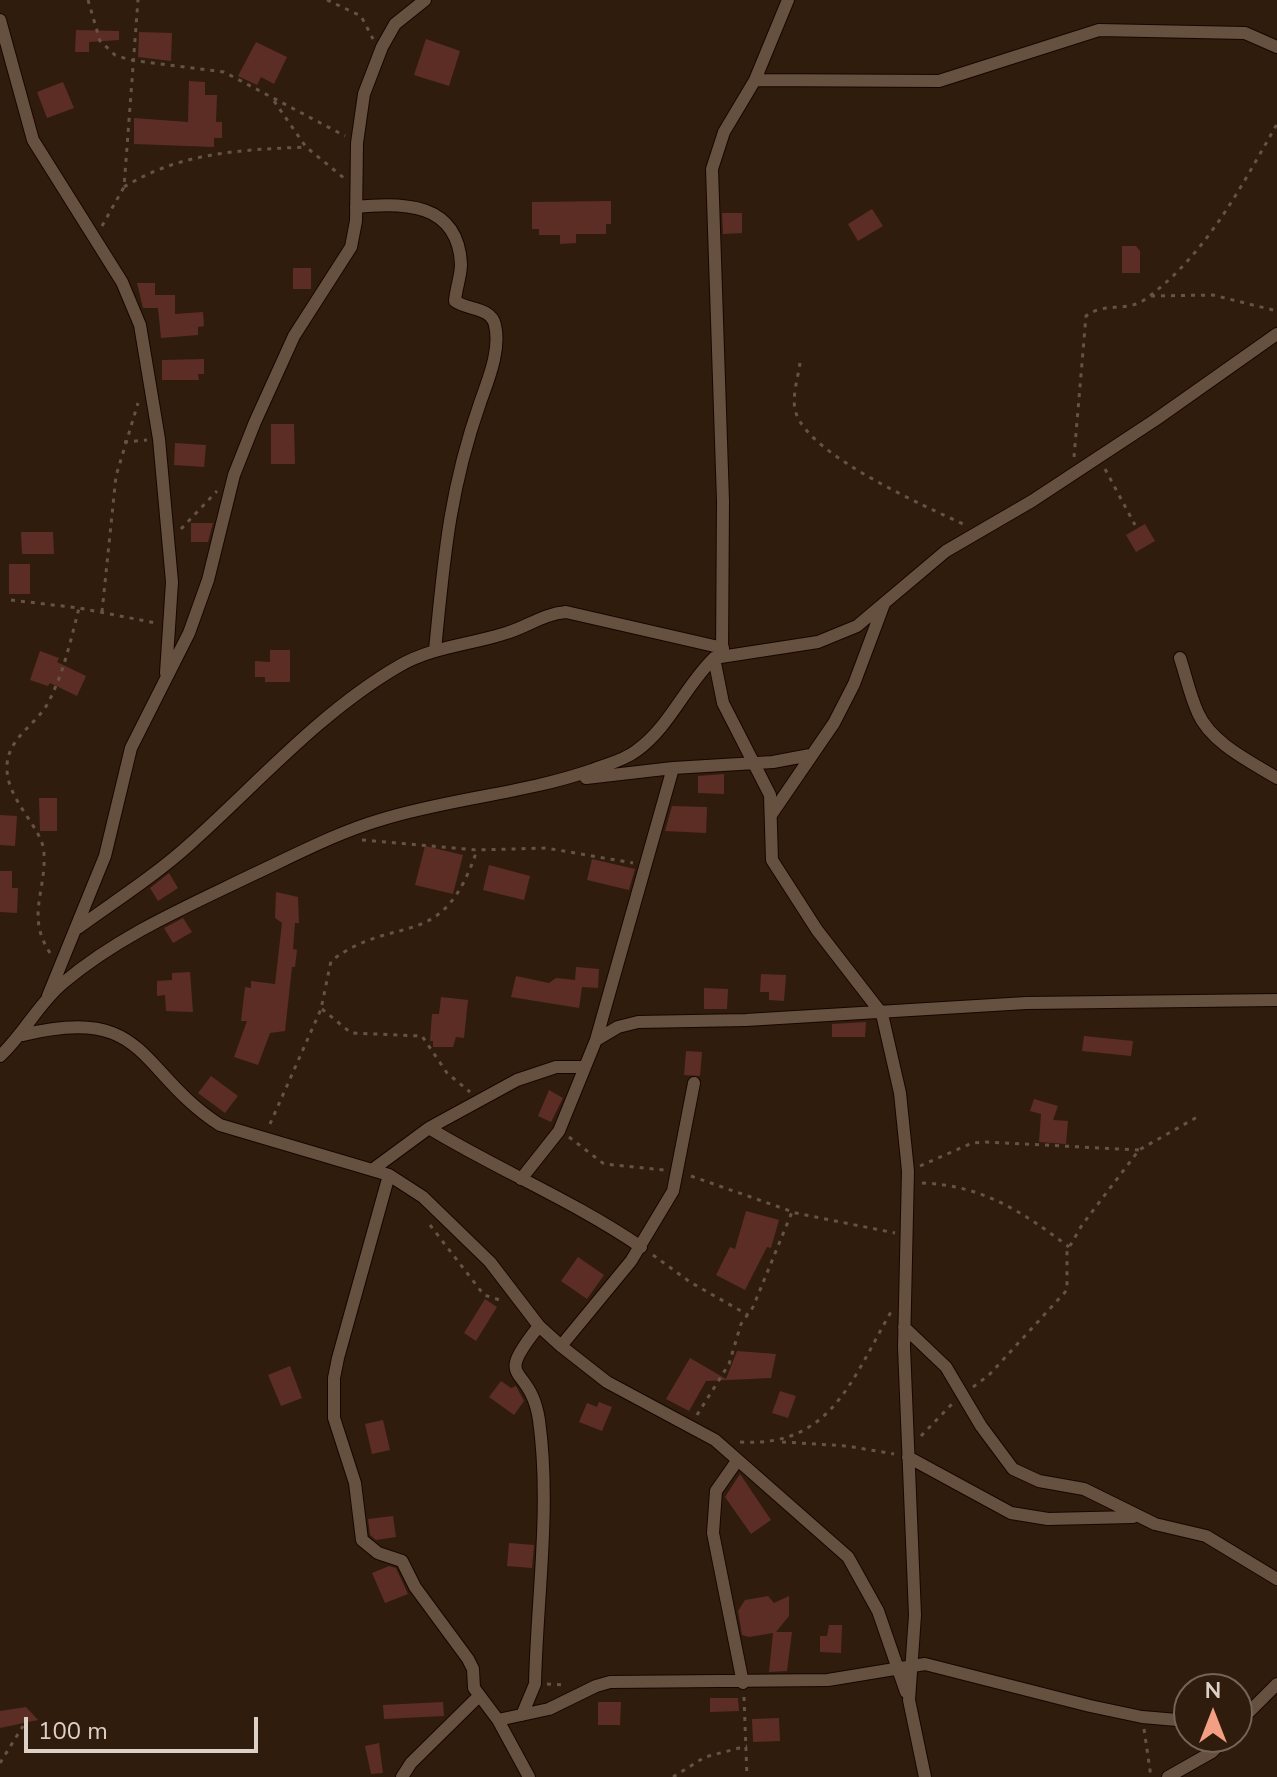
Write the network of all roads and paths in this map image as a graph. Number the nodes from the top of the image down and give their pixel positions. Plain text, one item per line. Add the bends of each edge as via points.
1 (88, 0) edge
2 (138, 0) edge
3 (327, 0) edge
4 (425, 0) edge
5 (788, 0) edge
6 (0, 20) edge
7 (382, 47) junction
8 (1277, 47) edge
9 (130, 60) junction
10 (755, 80) junction
11 (272, 98) junction
12 (1277, 124) edge
13 (357, 143) junction
14 (306, 147) junction
15 (124, 187) junction
16 (356, 188) junction
17 (356, 207) junction
18 (97, 240) junction
19 (1150, 296) junction
20 (1277, 311) edge
21 (1277, 334) edge
22 (800, 363) dead end
23 (149, 382) junction
24 (159, 439) junction
25 (124, 442) junction
26 (1097, 455) junction
27 (1073, 473) junction
28 (234, 475) junction
29 (1135, 525) dead end
30 (977, 531) junction
31 (169, 543) junction
32 (11, 600) dead end
33 (885, 602) junction
34 (79, 608) junction
35 (102, 612) junction
36 (171, 626) junction
37 (435, 650) junction
38 (719, 654) junction
39 (1180, 658) dead end
40 (165, 683) junction
41 (810, 755) junction
42 (753, 764) junction
43 (673, 768) junction
44 (1277, 778) edge
45 (562, 781) junction
46 (771, 815) junction
47 (335, 838) junction
48 (477, 850) junction
49 (647, 865) junction
50 (78, 928) junction
51 (59, 967) junction
52 (47, 999) junction
53 (1277, 1000) edge
54 (321, 1009) junction
55 (882, 1014) junction
56 (23, 1035) junction
57 (596, 1040) junction
58 (0, 1056) edge
59 (585, 1067) junction
60 (694, 1083) dead end
61 (483, 1101) junction
62 (1199, 1116) dead end
63 (429, 1128) junction
64 (559, 1131) junction
65 (263, 1139) junction
66 (1139, 1150) junction
67 (372, 1170) junction
68 (679, 1172) junction
69 (389, 1175) junction
70 (908, 1177) junction
71 (521, 1179) junction
72 (792, 1212) junction
73 (424, 1214) dead end
74 (905, 1235) junction
75 (641, 1247) junction
76 (1069, 1247) junction
77 (518, 1298) junction
78 (892, 1310) dead end
79 (748, 1315) junction
80 (539, 1326) junction
81 (904, 1327) junction
82 (561, 1346) junction
83 (964, 1394) junction
84 (690, 1425) junction
85 (715, 1440) junction
86 (779, 1442) junction
87 (908, 1454) junction
88 (737, 1461) junction
89 (1142, 1518) junction
90 (1277, 1579) edge
91 (905, 1667) junction
92 (743, 1683) junction
93 (1277, 1684) edge
94 (479, 1696) junction
95 (1253, 1707) edge
96 (522, 1715) junction
97 (1142, 1717) junction
98 (498, 1720) junction
99 (1173, 1720) edge
100 (23, 1726) dead end
101 (747, 1746) junction
102 (1210, 1753) edge
103 (0, 1763) edge
104 (402, 1777) edge
105 (529, 1777) edge
106 (673, 1777) edge
107 (747, 1777) edge
108 (925, 1777) edge
109 (1151, 1777) edge
110 (1168, 1777) edge

1 - 9 path via 100,41
2 - 9 path
3 - 7 path via 361,16
4 - 7 street via 395,24
5 - 10 street
6 - 18 street via 33,140
7 - 13 street via 364,94
8 - 10 street via 1245,33 1099,30 939,81
9 - 11 path via 224,72
9 - 15 path
10 - 38 street via 716,151 710,197 723,501
11 - 13 path
11 - 14 path
12 - 19 path via 1219,221
13 - 16 street
14 - 15 path via 198,155
14 - 16 path
15 - 18 path
16 - 17 street
17 - 28 street via 351,247 294,336
17 - 37 street via 404,204 442,220 454,238 461,265 455,301 489,315 495,326 494,356 452,497
18 - 23 street via 140,325
19 - 20 path via 1213,295
19 - 27 path via 1086,316
21 - 26 street
22 - 30 path via 794,409 810,434 870,479
23 - 24 street
23 - 25 path
24 - 25 path
24 - 31 street
25 - 35 path
26 - 27 street
26 - 29 path
27 - 30 street
28 - 31 path
28 - 40 street via 208,580
30 - 33 street
31 - 36 street
32 - 34 path
33 - 38 street via 839,636 753,654
33 - 41 street via 854,684
34 - 35 path
34 - 51 path via 49,703 10,748 7,766 12,792 44,848 37,928
35 - 36 path
36 - 40 street
37 - 38 street via 508,633 543,616 566,612
37 - 50 street via 398,667 349,702 189,846
38 - 42 street via 723,703
38 - 45 street via 639,750
39 - 44 street via 1198,716 1231,749
40 - 50 street via 131,748 105,856
41 - 42 street
41 - 46 street
42 - 43 street
42 - 46 street via 770,795
43 - 45 street
43 - 49 street
45 - 47 street via 425,807
46 - 55 street via 774,865
47 - 48 path
47 - 52 street via 156,922 94,960
48 - 49 path via 546,848
48 - 54 path via 466,884 438,915 344,951 331,961
49 - 57 street
50 - 51 street
51 - 52 street
52 - 56 street
53 - 55 street via 1026,1003
54 - 61 path via 351,1033 422,1036 447,1073
54 - 65 path
55 - 57 street via 638,1022
55 - 70 street via 900,1093
56 - 58 street
56 - 65 street via 69,1027 118,1035 136,1044 201,1113
57 - 59 street
59 - 61 street via 537,1072
59 - 64 street
60 - 68 street
61 - 63 street
62 - 66 path
63 - 67 street
63 - 71 street
64 - 68 path via 604,1164
64 - 71 street
65 - 67 street
66 - 70 path via 972,1143
66 - 76 path
67 - 69 street
68 - 72 path
68 - 75 street
69 - 77 street via 423,1197 490,1262
69 - 94 street via 338,1358 334,1418 355,1483 362,1540 378,1553 402,1561 468,1659
70 - 74 street
70 - 76 path via 987,1193 1031,1217
71 - 75 street via 604,1221
72 - 74 path
72 - 79 path
73 - 77 path via 484,1295
74 - 81 street
75 - 79 path
75 - 82 street
76 - 83 path via 1067,1290 989,1375
77 - 80 street
78 - 86 path via 827,1415
79 - 84 path via 729,1364
80 - 82 street
80 - 96 street via 514,1363 535,1399 543,1453 535,1684
81 - 83 street via 946,1367
81 - 87 street
82 - 84 street via 607,1382
83 - 87 path
83 - 89 street via 1013,1469 1039,1481 1084,1489
84 - 85 street
85 - 86 path
85 - 88 street
86 - 87 path
87 - 89 street via 1011,1513 1048,1519
87 - 91 street via 915,1615
88 - 91 street via 848,1557
88 - 92 street via 716,1491 713,1533
89 - 90 street via 1206,1536
91 - 92 street via 828,1680
91 - 97 street via 935,1666
91 - 108 street
92 - 96 street via 610,1682
92 - 101 path
93 - 95 street
94 - 98 street
94 - 104 street
96 - 98 street
97 - 99 street
97 - 109 path
98 - 105 street
100 - 103 path
101 - 106 path via 705,1757
101 - 107 path
102 - 110 street

